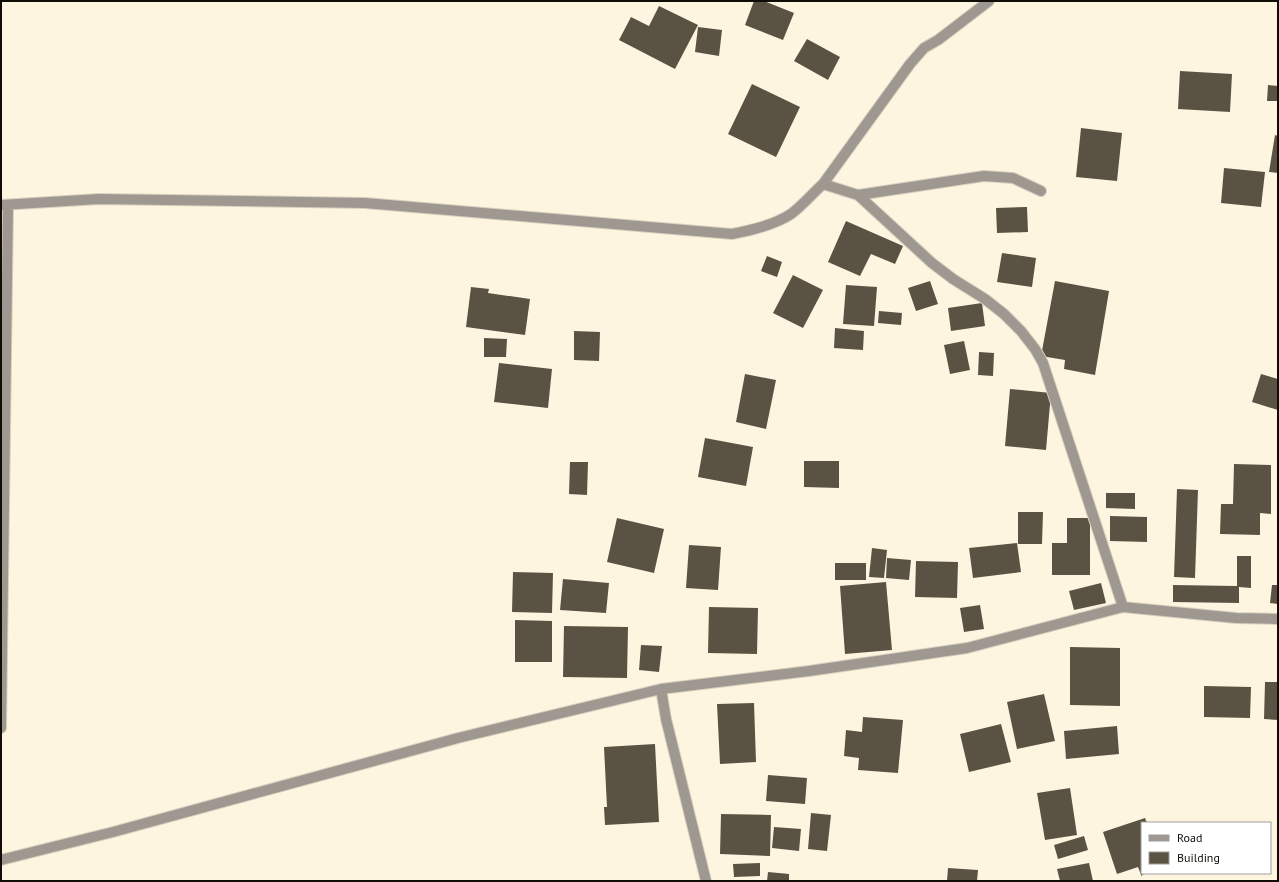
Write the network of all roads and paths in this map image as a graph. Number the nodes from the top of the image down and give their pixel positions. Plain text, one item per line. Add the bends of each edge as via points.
1 (989, 1) edge
2 (823, 184) junction
3 (1041, 191) dead end
4 (858, 195) junction
5 (5, 206) edge
6 (1123, 607) junction
7 (1278, 619) edge
8 (661, 688) junction
9 (1, 728) edge
10 (1, 860) edge
11 (706, 881) edge

1 - 2 street via 924,48
2 - 4 street
2 - 5 street via 791,214 754,229 732,234 365,203 99,200
3 - 4 street via 1013,178 984,176
4 - 6 street via 932,264 1004,314 1035,349 1043,363
5 - 9 street
6 - 7 street via 1236,618
6 - 8 street via 967,648 809,671
8 - 10 street via 458,738
8 - 11 street via 666,719

